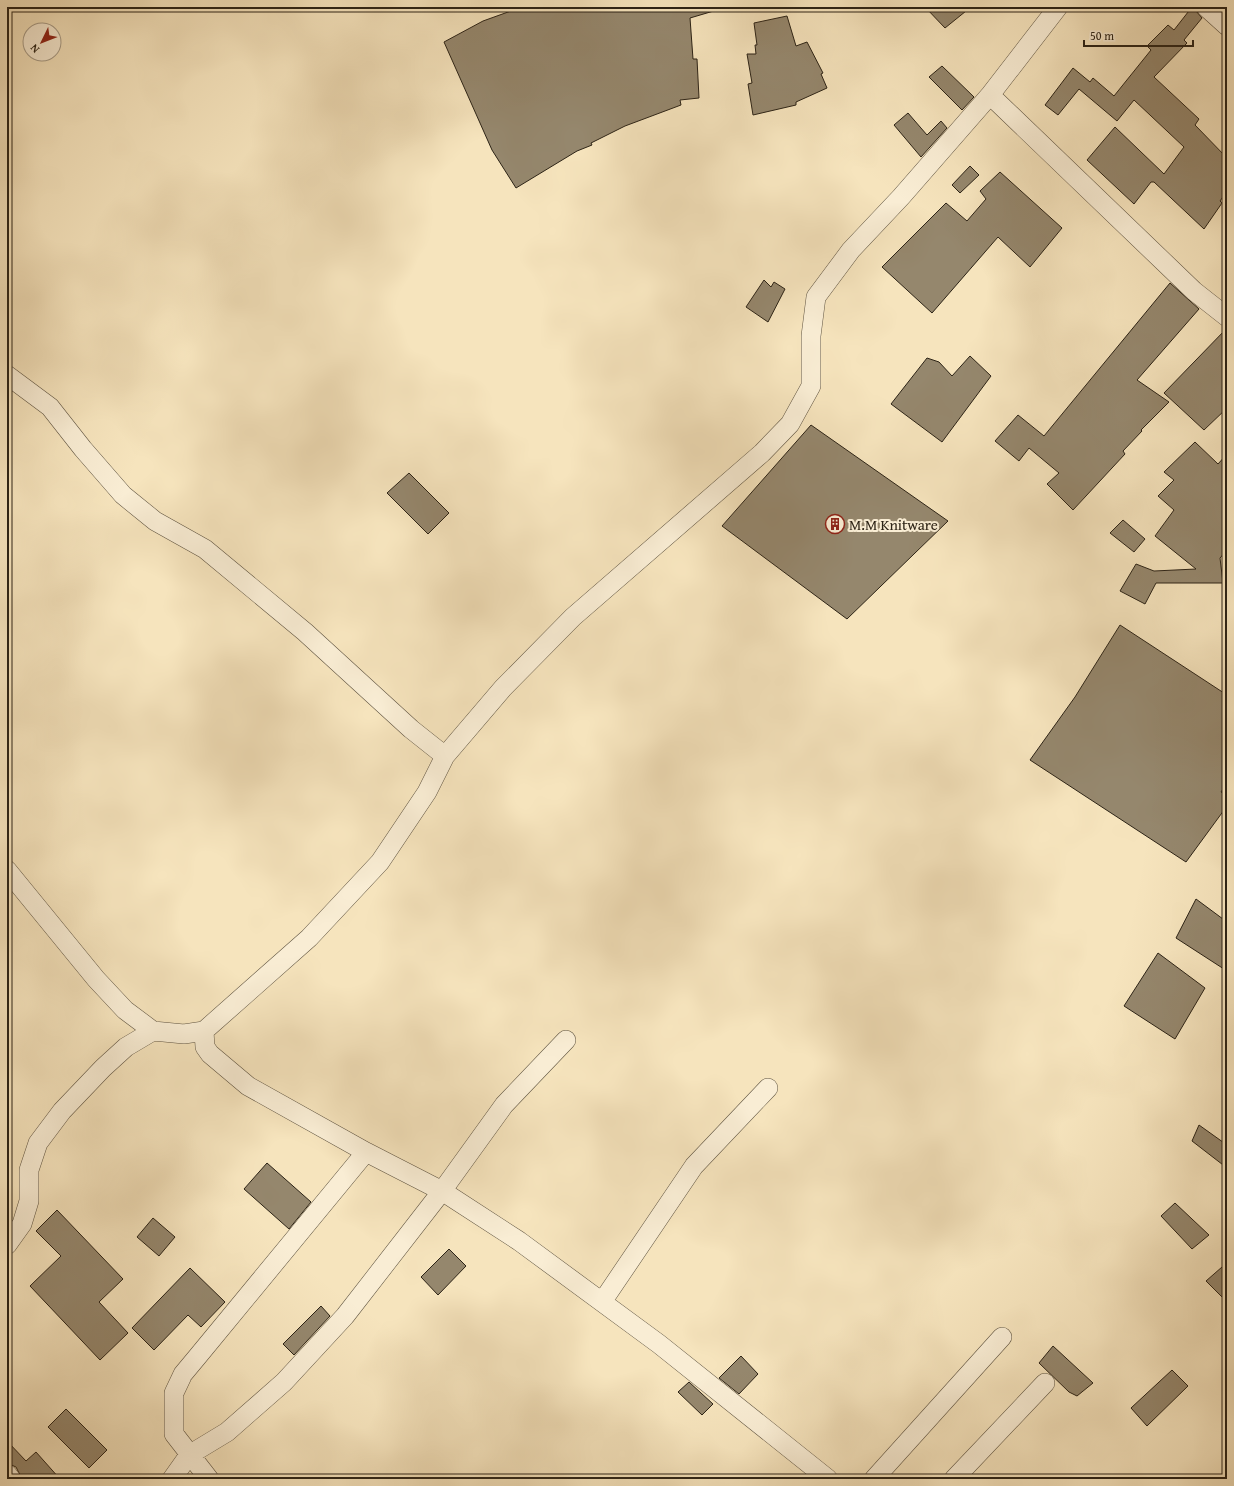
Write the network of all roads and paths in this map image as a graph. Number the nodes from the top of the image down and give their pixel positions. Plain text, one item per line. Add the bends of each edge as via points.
1 (1058, 7) edge
2 (1206, 7) edge
3 (1227, 26) edge
4 (990, 95) junction
5 (1227, 317) edge
6 (7, 375) edge
7 (444, 756) junction
8 (7, 870) edge
9 (154, 1031) junction
10 (204, 1031) junction
11 (566, 1040) dead end
12 (768, 1088) dead end
13 (366, 1152) junction
14 (442, 1191) junction
15 (7, 1246) edge
16 (602, 1302) junction
17 (1002, 1337) dead end
18 (1045, 1383) dead end
19 (189, 1455) junction
20 (7, 1474) edge
21 (11, 1479) edge
22 (172, 1479) edge
23 (209, 1479) edge
24 (828, 1479) edge
25 (874, 1479) edge
26 (954, 1479) edge

1 - 4 street
2 - 3 street
4 - 5 street via 1194,291
4 - 7 street via 901,198 851,250 816,298 811,336 811,386 790,424 762,453 573,617 503,688
6 - 7 street via 50,406 82,449 123,495 155,521 205,549 305,632
7 - 10 street via 427,792 380,862 309,938
8 - 9 street via 96,979 125,1010
9 - 10 street via 184,1034
9 - 15 street via 126,1047 103,1068 62,1111 38,1143 29,1170 28,1201 22,1224
10 - 13 street via 205,1046 210,1054 248,1086
11 - 14 street via 504,1105
12 - 16 street via 694,1166
13 - 14 street
13 - 19 street via 183,1374 174,1394 174,1434
14 - 16 street via 519,1241
14 - 19 street via 345,1316 289,1376 227,1432
16 - 24 street via 659,1344
17 - 25 street
18 - 26 street
19 - 22 street
19 - 23 street
20 - 21 street

